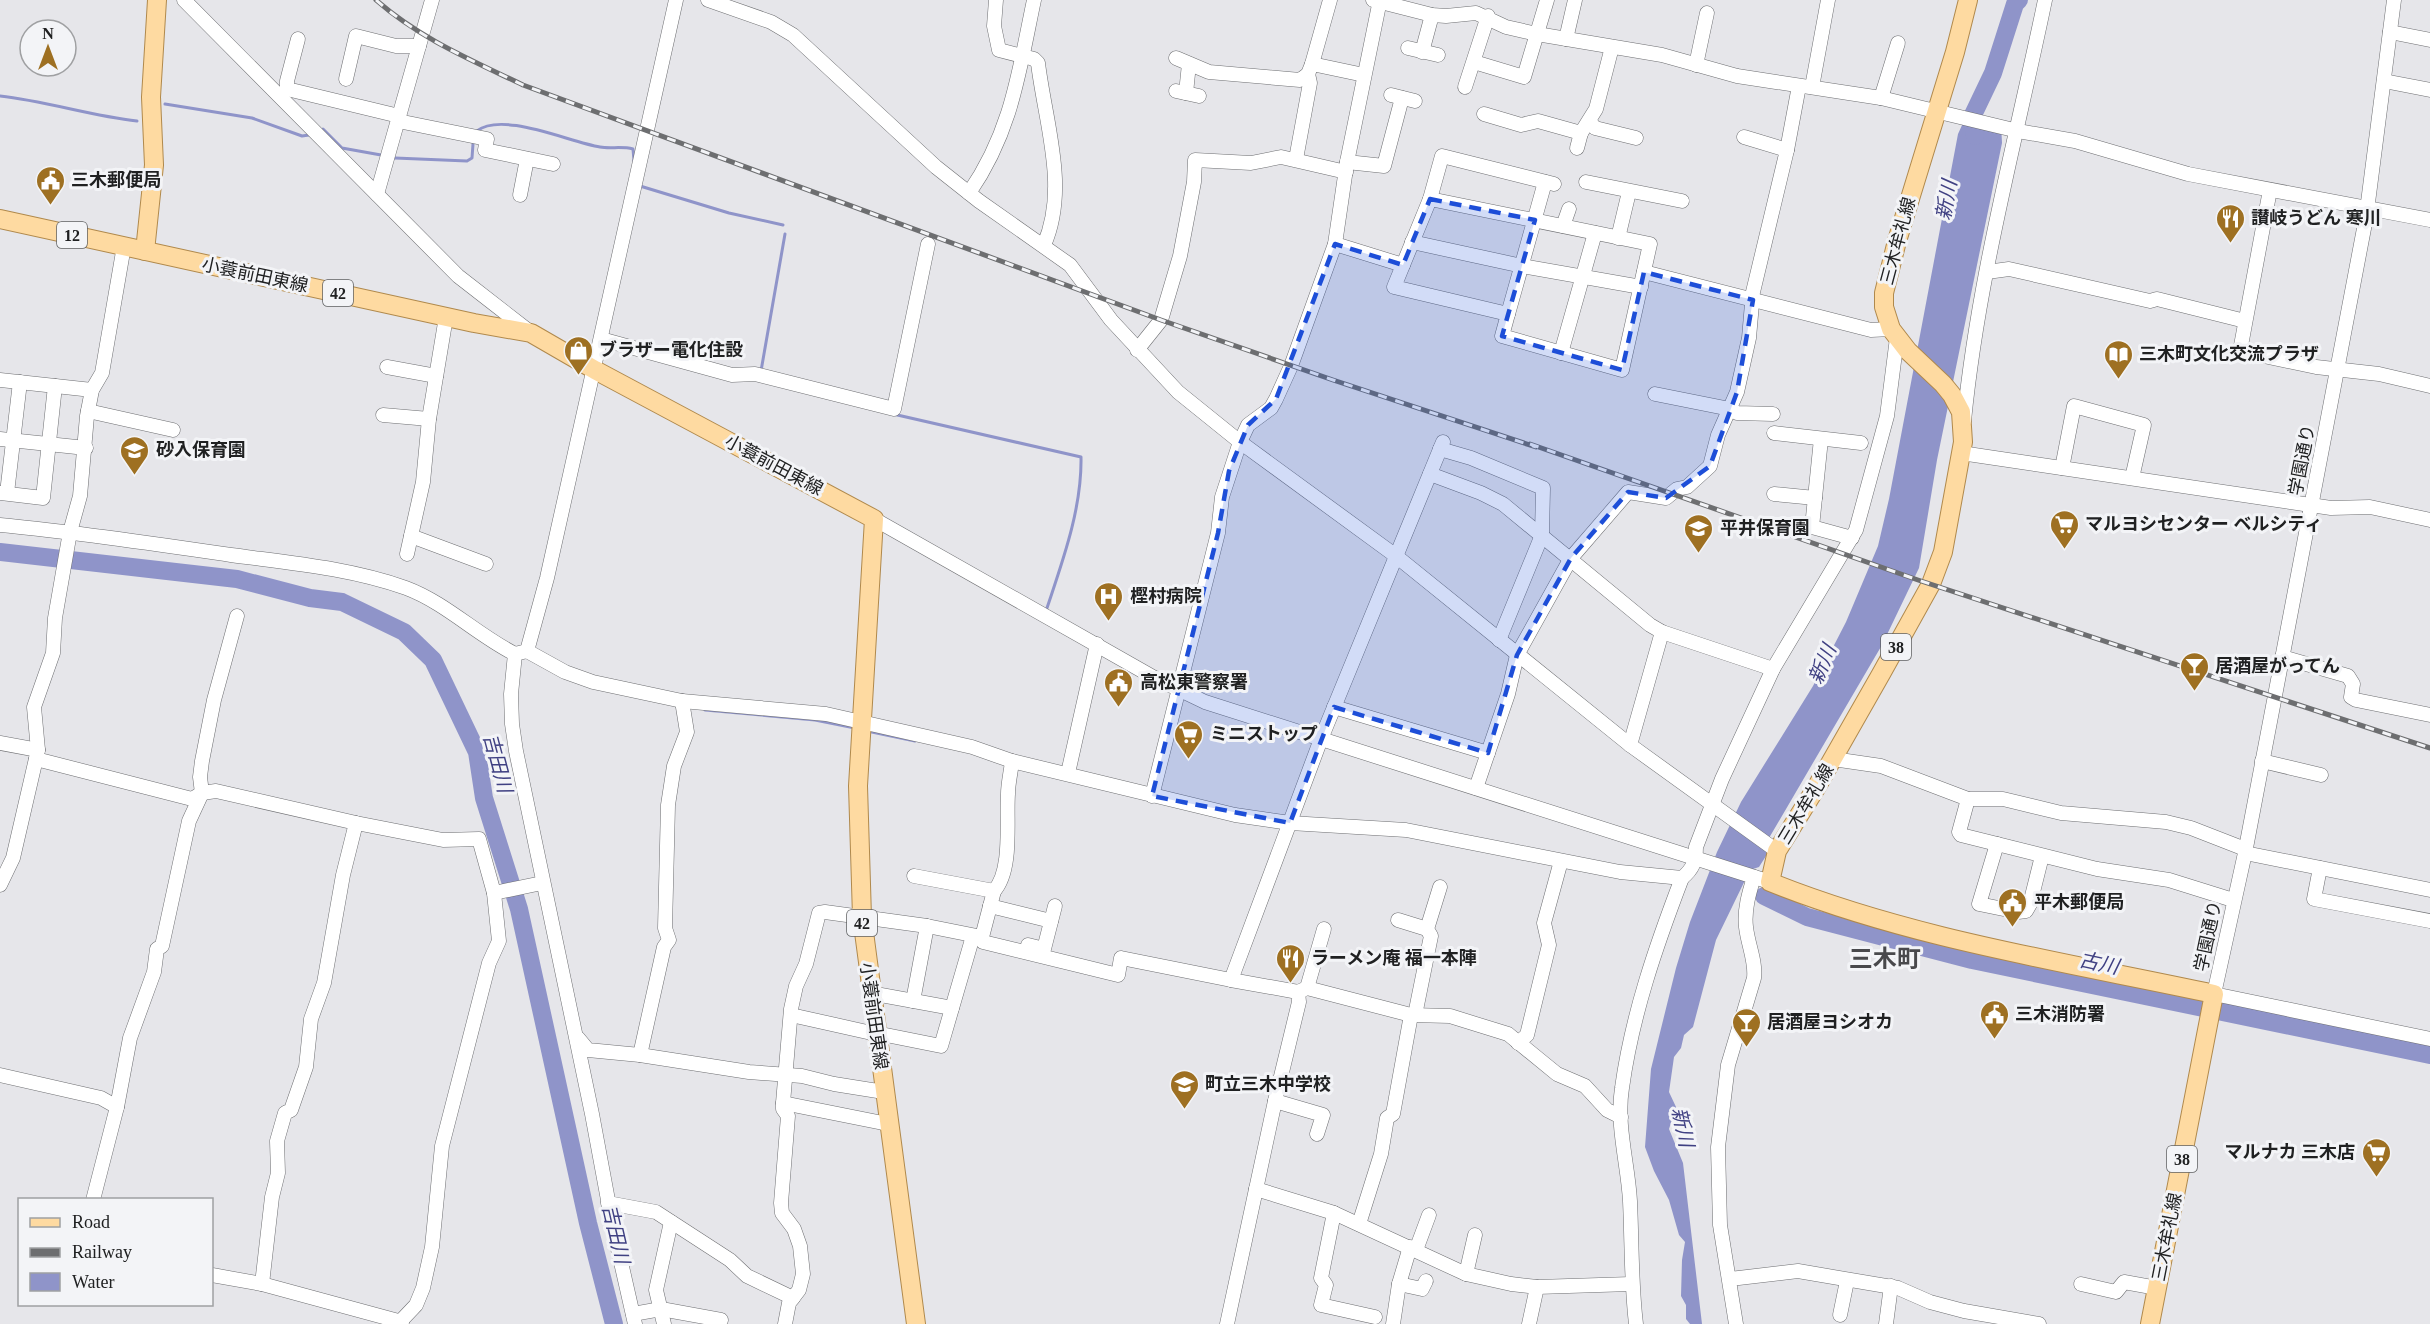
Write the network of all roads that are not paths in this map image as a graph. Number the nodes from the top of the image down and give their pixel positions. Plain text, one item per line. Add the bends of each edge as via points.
1 (157, 0) edge
2 (184, 0) edge
3 (432, 0) edge
4 (676, 0) edge
5 (708, 0) edge
6 (996, 0) edge
7 (1034, 0) edge
8 (1330, 0) edge
9 (1547, 0) edge
10 (1575, 0) edge
11 (1828, 0) edge
12 (1968, 0) edge
13 (2045, 0) edge
14 (2394, 0) edge
15 (1378, 1) edge
16 (1707, 13) dead end
17 (1432, 15) junction
18 (1488, 16) junction
19 (2391, 32) junction
20 (1537, 34) junction
21 (298, 39) dead end
22 (1566, 39) junction
23 (2430, 40) edge
24 (1898, 43) dead end
25 (419, 45) junction
26 (1612, 47) junction
27 (1408, 48) dead end
28 (1422, 52) junction
29 (1438, 55) dead end
30 (1022, 56) junction
31 (1176, 58) dead end
32 (1474, 62) junction
33 (1190, 64) junction
34 (1696, 65) junction
35 (1310, 69) junction
36 (1364, 75) junction
37 (346, 79) dead end
38 (2384, 81) junction
39 (1805, 86) junction
40 (1465, 87) dead end
41 (2430, 90) edge
42 (284, 93) junction
43 (1187, 94) dead end
44 (1403, 98) dead end
45 (1881, 98) junction
46 (1944, 113) junction
47 (1484, 114) dead end
48 (399, 118) junction
49 (1585, 128) junction
50 (2018, 131) junction
51 (1744, 137) dead end
52 (1636, 138) dead end
53 (1577, 148) dead end
54 (1787, 150) junction
55 (527, 159) junction
56 (1296, 159) junction
57 (554, 164) dead end
58 (1346, 167) junction
59 (1586, 182) dead end
60 (2270, 190) junction
61 (1629, 192) junction
62 (969, 193) junction
63 (377, 194) junction
64 (520, 195) dead end
65 (1430, 200) junction
66 (1682, 201) dead end
67 (1569, 209) dead end
68 (2368, 209) junction
69 (0, 219) edge
70 (1535, 220) junction
71 (2430, 220) edge
72 (1563, 226) junction
73 (1595, 233) junction
74 (1618, 238) junction
75 (1412, 242) junction
76 (928, 244) dead end
77 (1335, 244) junction
78 (1044, 245) junction
79 (124, 246) junction
80 (145, 251) junction
81 (1403, 265) junction
82 (1522, 266) junction
83 (1644, 272) junction
84 (1987, 272) junction
85 (1582, 277) junction
86 (1641, 287) junction
87 (1753, 300) junction
88 (1508, 314) junction
89 (446, 317) junction
90 (2245, 321) junction
91 (531, 333) junction
92 (601, 339) junction
93 (1899, 339) junction
94 (1137, 350) junction
95 (1561, 353) junction
96 (387, 367) dead end
97 (595, 370) junction
98 (2337, 370) junction
99 (436, 376) junction
100 (0, 380) edge
101 (20, 382) junction
102 (55, 386) junction
103 (2430, 386) edge
104 (92, 390) junction
105 (1655, 394) dead end
106 (1730, 409) junction
107 (88, 411) junction
108 (1773, 414) dead end
109 (383, 415) dead end
110 (429, 419) junction
111 (1964, 429) junction
112 (173, 430) dead end
113 (1774, 434) dead end
114 (1821, 439) junction
115 (6, 440) edge
116 (1240, 442) junction
117 (1861, 443) dead end
118 (49, 444) junction
119 (86, 448) junction
120 (1961, 453) junction
121 (2062, 468) junction
122 (1430, 474) junction
123 (2132, 478) junction
124 (3, 493) edge
125 (1774, 494) dead end
126 (1815, 498) junction
127 (2311, 505) junction
128 (874, 519) junction
129 (2430, 520) edge
130 (0, 525) edge
131 (70, 532) junction
132 (1542, 535) junction
133 (411, 536) junction
134 (1852, 538) junction
135 (407, 554) dead end
136 (1396, 556) junction
137 (1571, 558) junction
138 (486, 564) dead end
139 (237, 616) dead end
140 (1662, 632) junction
141 (1499, 640) junction
142 (1097, 645) junction
143 (521, 653) junction
144 (1517, 655) junction
145 (2282, 657) junction
146 (1773, 669) junction
147 (1178, 689) junction
148 (682, 701) junction
149 (1334, 707) junction
150 (2430, 716) edge
151 (860, 722) junction
152 (1321, 739) junction
153 (0, 743) edge
154 (1630, 745) junction
155 (1488, 753) junction
156 (37, 754) junction
157 (1833, 759) junction
158 (1012, 761) junction
159 (2262, 761) junction
160 (1068, 774) junction
161 (2321, 775) dead end
162 (1476, 788) junction
163 (202, 793) junction
164 (1152, 796) junction
165 (1968, 799) junction
166 (1712, 804) junction
167 (356, 823) junction
168 (1290, 823) junction
169 (1997, 844) junction
170 (1775, 849) junction
171 (2245, 851) junction
172 (2042, 856) junction
173 (1696, 858) junction
174 (1561, 861) junction
175 (2320, 868) junction
176 (914, 876) dead end
177 (2, 878) edge
178 (1682, 878) junction
179 (1758, 878) junction
180 (543, 883) junction
181 (1440, 887) dead end
182 (2430, 890) edge
183 (994, 891) junction
184 (494, 893) junction
185 (2233, 900) junction
186 (990, 906) junction
187 (1055, 906) dead end
188 (862, 917) junction
189 (1398, 920) dead end
190 (1051, 921) junction
191 (2430, 921) edge
192 (927, 926) junction
193 (1324, 929) dead end
194 (1427, 929) junction
195 (980, 936) junction
196 (1231, 980) junction
197 (1303, 990) junction
198 (870, 993) junction
199 (2214, 994) junction
200 (913, 1001) junction
201 (952, 1008) junction
202 (790, 1015) junction
203 (1413, 1015) junction
204 (575, 1033) junction
205 (876, 1034) junction
206 (2430, 1040) edge
207 (1518, 1042) junction
208 (640, 1055) junction
209 (0, 1075) edge
210 (786, 1075) junction
211 (884, 1092) junction
212 (1275, 1101) junction
213 (783, 1103) junction
214 (117, 1107) junction
215 (1621, 1117) junction
216 (888, 1124) junction
217 (1317, 1134) dead end
218 (1256, 1189) junction
219 (94, 1198) edge
220 (608, 1203) junction
221 (1334, 1213) junction
222 (1429, 1215) dead end
223 (670, 1222) junction
224 (1359, 1224) junction
225 (1475, 1235) dead end
226 (1413, 1248) junction
227 (1466, 1274) junction
228 (213, 1275) edge
229 (1730, 1279) junction
230 (1426, 1281) dead end
231 (1847, 1281) junction
232 (262, 1284) junction
233 (1400, 1284) junction
234 (1631, 1284) junction
235 (2081, 1284) dead end
236 (1891, 1286) junction
237 (1538, 1287) junction
238 (2157, 1288) junction
239 (793, 1298) junction
240 (661, 1309) junction
241 (1840, 1315) dead end
242 (1375, 1317) dead end
243 (1963, 1318) edge
244 (634, 1319) edge
245 (713, 1320) edge
246 (400, 1323) edge
247 (664, 1324) edge
248 (785, 1324) edge
249 (916, 1324) edge
250 (1227, 1324) edge
251 (1393, 1324) edge
252 (1529, 1324) edge
253 (1636, 1324) edge
254 (1736, 1324) edge
255 (1886, 1324) edge
256 (2039, 1324) edge
257 (2150, 1324) edge

1 - 80 main road via 151,97 153,173
2 - 42 street
3 - 25 street
4 - 92 street
5 - 62 street via 771,22 793,35
6 - 30 street via 994,26 999,50
7 - 30 street
8 - 35 street
9 - 20 street
10 - 22 street
11 - 39 street
12 - 46 main road, 三木牟礼線
13 - 50 street
14 - 19 street, 学園通り
15 - 17 street
15 - 36 street
16 - 34 street
17 - 18 street
17 - 28 street
18 - 20 street via 1506,27
18 - 32 street
19 - 23 street
19 - 38 street, 学園通り
20 - 22 street
20 - 32 street via 1524,78
21 - 42 street
22 - 26 street
24 - 45 street
25 - 37 street via 396,46 356,36
25 - 48 street
26 - 34 street
26 - 49 street via 1596,109
27 - 28 street
28 - 29 street
30 - 62 street via 1008,119 986,170
30 - 78 street via 1038,63 1055,173 1052,226
31 - 33 street
32 - 40 street
33 - 35 street via 1209,72 1300,80
33 - 43 street
34 - 39 street via 1737,76
35 - 36 street
35 - 56 street
36 - 58 street
38 - 41 street
38 - 68 street, 学園通り
39 - 45 street
39 - 54 street
42 - 48 street
42 - 63 street
44 - 58 street via 1384,166
45 - 46 street
46 - 50 street
46 - 93 main road, 三木牟礼線 via 1889,270 1884,307
47 - 49 street via 1521,125 1539,116
48 - 55 street via 487,139 485,150
48 - 63 street
49 - 52 street
49 - 53 street
50 - 60 street via 2075,141 2162,167
50 - 84 street
51 - 54 street
54 - 87 street
55 - 57 street
55 - 64 street
56 - 58 street
56 - 94 street via 1281,157 1251,163 1195,160 1180,256 1161,320
58 - 77 street
59 - 61 street
60 - 68 street
60 - 90 street
61 - 66 street
61 - 74 street
62 - 78 street
63 - 91 street via 458,276
65 - 70 street
65 - 70 street via 1442,156 1549,183
65 - 75 street
67 - 72 street
68 - 71 street
68 - 98 street, 学園通り
69 - 79 main road, 12
70 - 72 street
70 - 82 street
72 - 73 street
73 - 74 street
73 - 85 street
74 - 83 street via 1650,244
75 - 81 street
75 - 82 street
76 - 92 street via 894,409 755,374 732,375
77 - 81 street
77 - 116 street via 1276,399 1271,408 1248,426
78 - 94 street via 1070,265
79 - 80 main road, 12
79 - 104 street via 102,373
80 - 89 main road, 小蓑前田東線 / 42
81 - 88 street via 1394,287
82 - 85 street
82 - 88 street
83 - 86 street
83 - 87 street
84 - 90 street via 2009,269
84 - 111 street
85 - 86 street
85 - 95 street
86 - 95 street via 1622,370
87 - 93 street
87 - 106 street via 1749,338
88 - 95 street via 1502,336
89 - 91 main road, 小蓑前田東線 / 42
89 - 99 street
90 - 98 street via 2240,351
91 - 97 main road, 小蓑前田東線 / 42
92 - 97 street
93 - 111 main road, 三木牟礼線 / 38 via 1952,394
93 - 134 street via 1887,416
94 - 116 street via 1178,392
96 - 99 street
97 - 128 main road, 小蓑前田東線 / 42
97 - 143 street via 547,578
98 - 103 street via 2379,374
98 - 127 street, 学園通り
99 - 110 street
100 - 101 street
101 - 102 street
101 - 115 street
102 - 104 street
102 - 118 street
104 - 107 street
105 - 106 street
106 - 108 street via 1737,413
106 - 137 street via 1710,466 1687,487 1666,498 1628,492
107 - 112 street
107 - 119 street
109 - 110 street
110 - 133 street via 423,482
111 - 120 main road, 三木牟礼線 / 38
113 - 114 street
114 - 117 street
114 - 126 street
115 - 118 street
115 - 124 street
116 - 136 street
116 - 147 street via 1222,497 1218,533
118 - 119 street
118 - 124 street via 43,498
119 - 131 street via 80,496
120 - 121 street
120 - 157 main road, 三木牟礼線 / 38 via 1943,552 1931,584
121 - 123 street
121 - 123 street via 2074,406 2144,425
122 - 132 street via 1503,504
122 - 132 street via 1442,445 1543,488
122 - 136 street
123 - 127 street
125 - 126 street
126 - 134 street via 1812,527
127 - 129 street via 2370,507
127 - 145 street, 学園通り
128 - 142 street
128 - 151 main road, 小蓑前田東線 / 42
130 - 131 street
131 - 143 street via 313,566 378,580 436,602
131 - 156 street via 53,653 34,707
132 - 137 street
132 - 141 street
133 - 135 street
133 - 138 street
134 - 146 street
136 - 141 street
136 - 149 street
137 - 140 street
137 - 144 street
139 - 163 street via 214,700 202,761
140 - 146 street
140 - 154 street
141 - 144 street
142 - 147 street
142 - 160 street
143 - 148 street via 593,682
143 - 180 street via 511,694 512,724
144 - 154 street
144 - 155 street
145 - 150 street via 2348,676 2353,684 2351,697 2356,700
145 - 159 street, 学園通り
146 - 166 street
147 - 152 street via 1205,702
147 - 164 street
148 - 151 street via 780,708
148 - 208 street via 687,732 674,766 668,805 665,928 669,940 664,947
149 - 152 street
149 - 155 street
151 - 158 street via 972,747
151 - 188 main road, 小蓑前田東線 / 42
152 - 162 street
152 - 168 street
153 - 156 street
154 - 166 street
155 - 162 street
156 - 163 street via 192,799
156 - 177 street via 13,858
157 - 165 street via 1881,766
157 - 170 main road, 三木牟礼線 / 38
158 - 160 street
158 - 183 street via 1007,846 999,885
159 - 161 street
159 - 171 street, 学園通り
160 - 164 street
162 - 173 street
163 - 167 street via 216,791
163 - 214 street via 189,821 162,946 157,949 154,972 130,1038
164 - 168 street
165 - 169 street via 1959,832
165 - 171 street via 2003,799 2061,813 2166,822
166 - 170 street
166 - 173 street via 1696,847
167 - 184 street via 443,840 479,839
167 - 232 street via 324,983 311,1019 306,1067 277,1141 278,1173
168 - 174 street via 1406,830
168 - 196 street
169 - 172 street
169 - 172 street via 1979,904 2026,911
170 - 179 main road, 三木牟礼線 / 38
171 - 175 street
171 - 185 street, 学園通り
172 - 185 street via 2169,880
173 - 178 street via 1691,871
173 - 179 street
174 - 178 street
174 - 207 street via 1544,923 1549,945 1527,1035
175 - 182 street
175 - 191 street via 2314,899
176 - 183 street
178 - 215 street via 1655,948 1634,1027 1621,1090
179 - 199 main road via 1844,910 1918,931
179 - 229 street via 1748,898 1745,925 1754,978 1723,1088 1718,1147 1720,1225
180 - 184 street
180 - 204 street
181 - 194 street
183 - 186 street
184 - 246 street via 499,941 489,963 442,1146 432,1247 423,1288 416,1305
185 - 199 street, 学園通り
186 - 190 street
186 - 195 street
187 - 190 street
188 - 192 street
188 - 198 main road, 小蓑前田東線 / 42
188 - 202 street via 819,913
189 - 194 street
190 - 195 street via 1044,949
192 - 195 street
192 - 200 street
193 - 197 street
194 - 203 street via 1431,936
195 - 196 street via 983,942 1118,975 1121,958
195 - 201 street
196 - 197 street
197 - 203 street
197 - 212 street
198 - 200 street
198 - 205 main road, 小蓑前田東線 / 42
199 - 206 street
199 - 238 main road, 三木牟礼線 / 38
200 - 201 street
201 - 205 street via 941,1046
202 - 205 street
202 - 210 street
203 - 207 street via 1450,1017 1508,1034
203 - 224 street via 1393,1114 1387,1118 1382,1154
204 - 208 street via 588,1050
204 - 220 street
205 - 211 main road, 小蓑前田東線 / 42
207 - 215 street via 1557,1074 1585,1086 1607,1110
208 - 210 street
209 - 214 street via 101,1098
210 - 211 street
210 - 213 street
211 - 216 main road, 小蓑前田東線 / 42
212 - 217 street via 1323,1115
212 - 218 street
213 - 216 street
213 - 239 street via 788,1116 782,1213 800,1246 802,1274
214 - 219 street
215 - 234 street via 1630,1200
216 - 249 main road, 小蓑前田東線 / 42
218 - 221 street
218 - 250 street
220 - 223 street via 656,1212
220 - 244 street
221 - 224 street
221 - 242 street via 1321,1278 1326,1285 1322,1305
222 - 226 street
223 - 239 street via 730,1260 747,1276
223 - 240 street via 656,1290
224 - 226 street
225 - 227 street
226 - 227 street
226 - 233 street
227 - 237 street
228 - 232 street
229 - 231 street via 1798,1271
229 - 254 street
230 - 233 street via 1422,1289
231 - 236 street
231 - 241 street
232 - 246 street
233 - 251 street
234 - 237 street
234 - 253 street
235 - 238 street via 2116,1292 2124,1282
236 - 243 street
236 - 255 street
237 - 252 street
238 - 257 main road, 三木牟礼線 / 38
239 - 248 street
240 - 244 street
240 - 245 street
240 - 247 street
243 - 256 street

